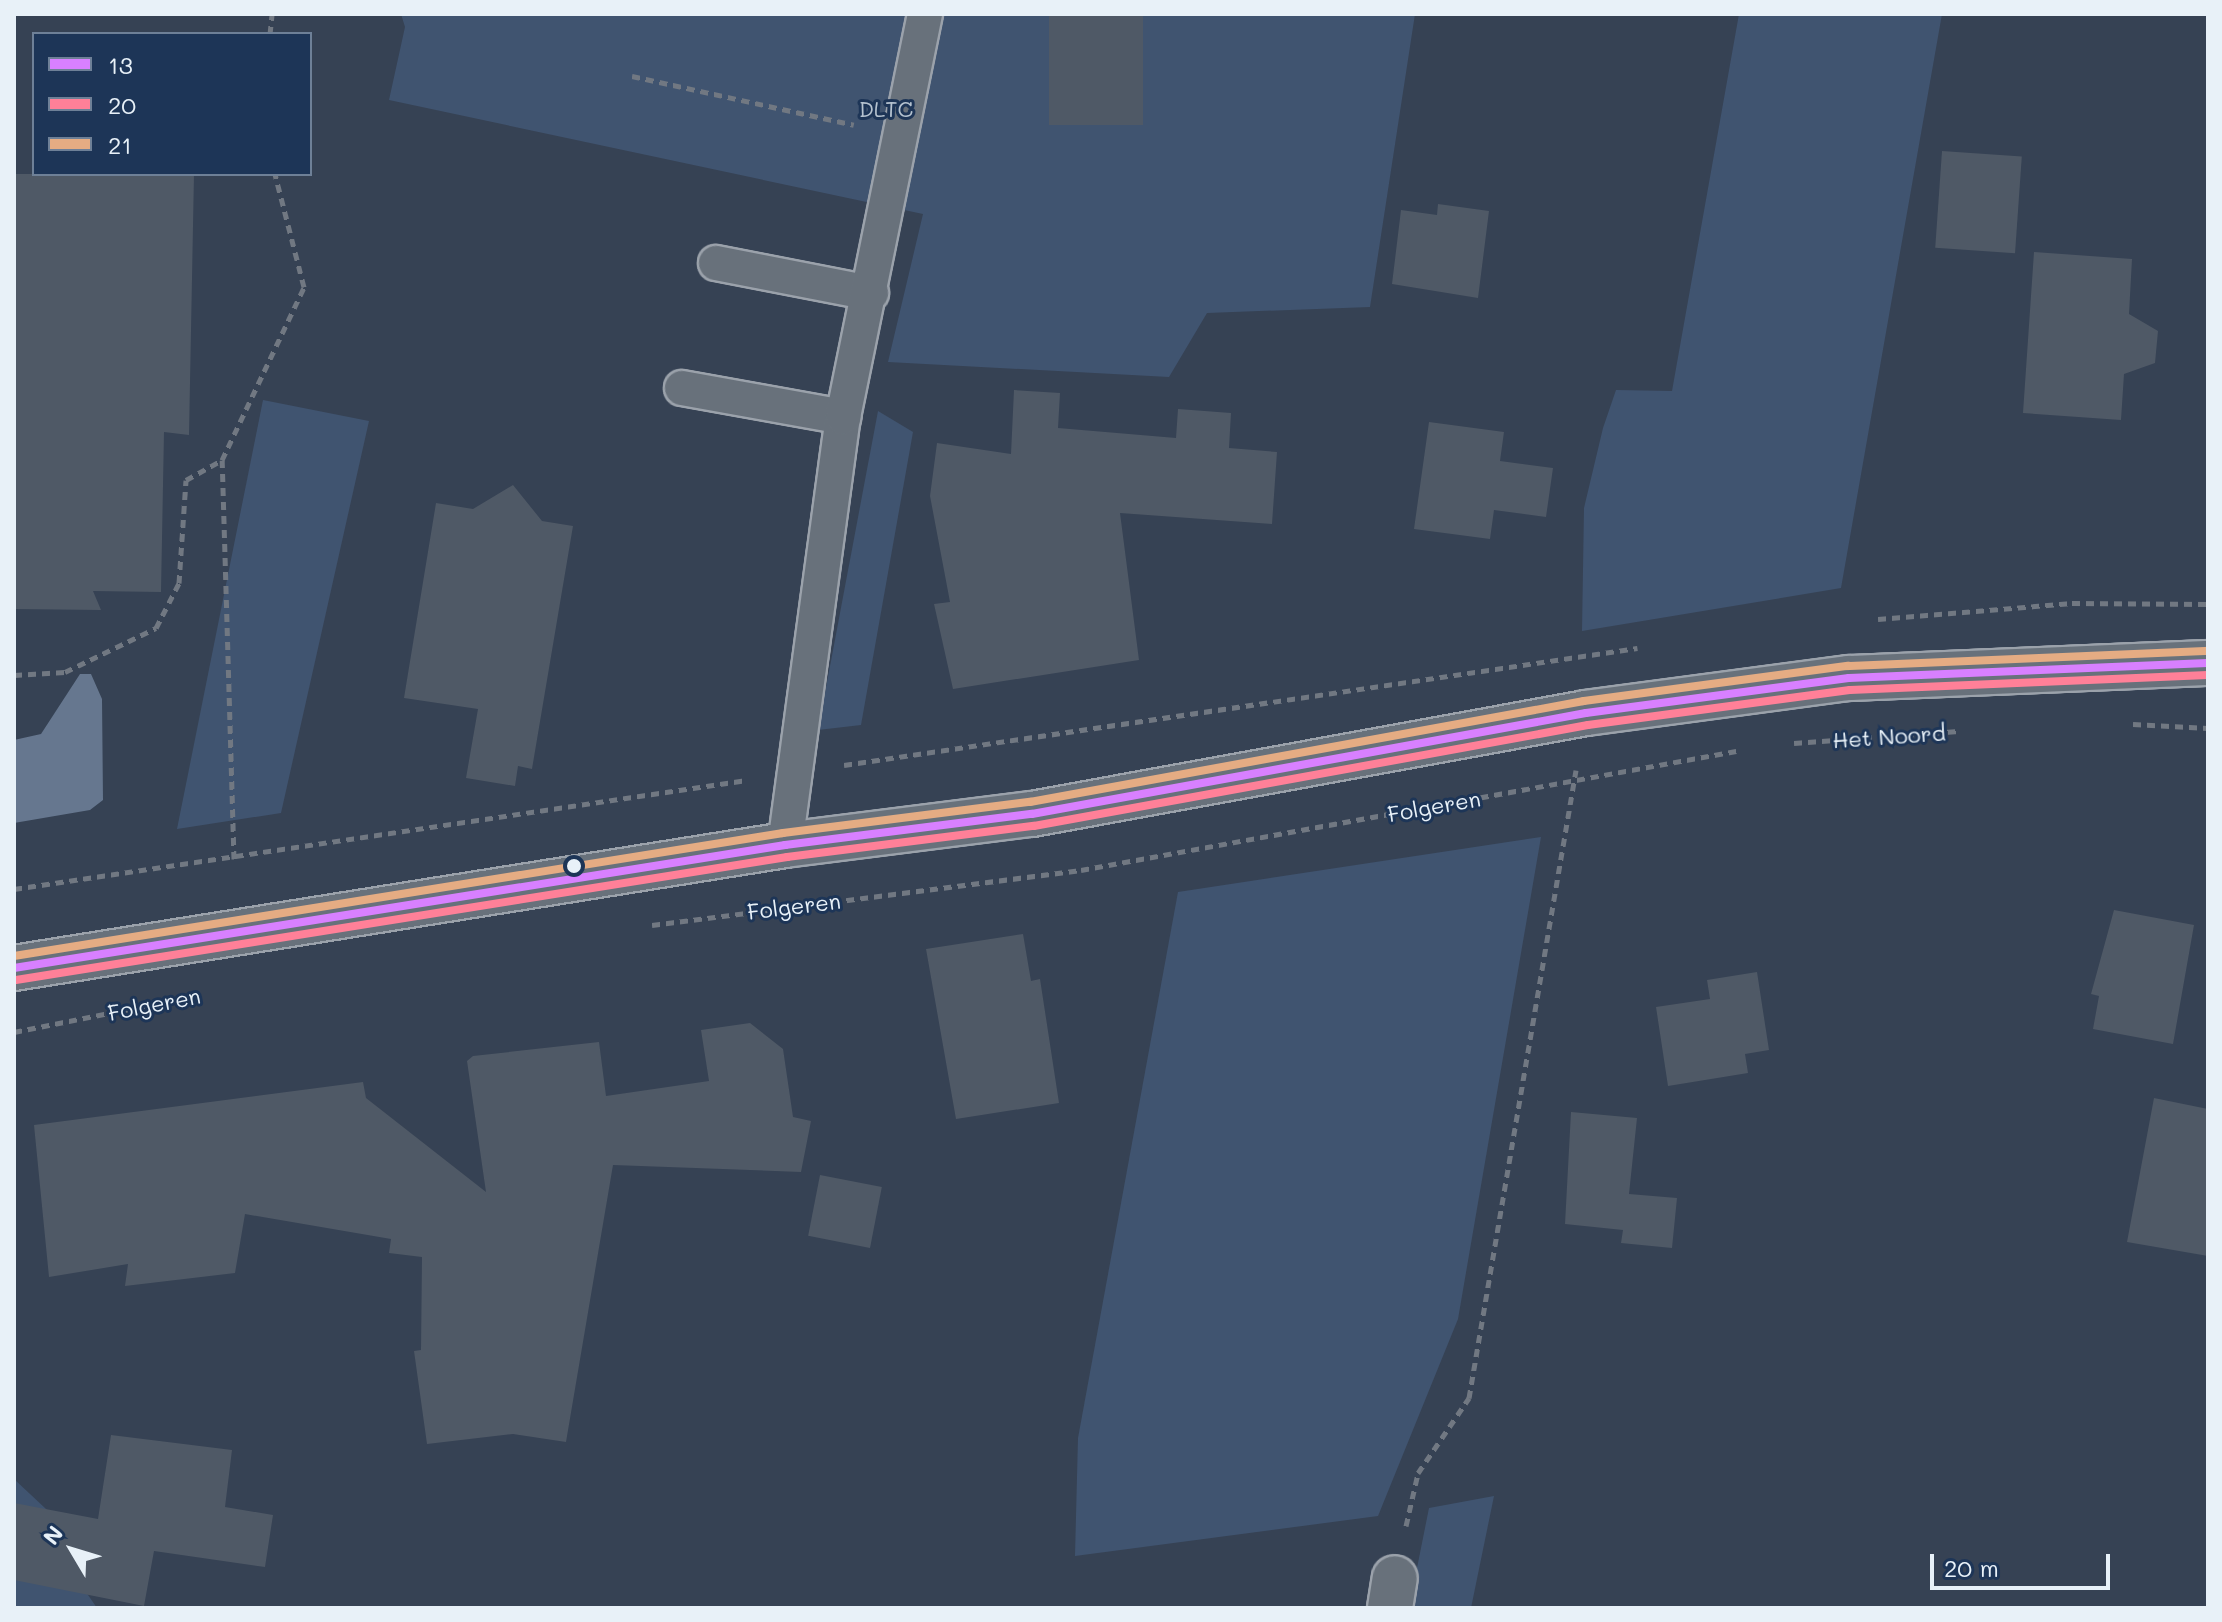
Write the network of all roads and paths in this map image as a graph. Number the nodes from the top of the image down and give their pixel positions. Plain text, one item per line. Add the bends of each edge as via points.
1 (925, 14) edge
2 (632, 76) dead end
3 (902, 136) junction
4 (276, 176) edge
5 (716, 263) dead end
6 (871, 293) junction
7 (682, 388) dead end
8 (843, 417) junction
9 (222, 460) junction
10 (1597, 653) dead end
11 (2208, 663) edge
12 (14, 675) edge
13 (1586, 713) junction
14 (2119, 724) dead end
15 (2208, 728) edge
16 (1967, 731) dead end
17 (1782, 744) dead end
18 (1751, 748) dead end
19 (1574, 781) junction
20 (785, 845) junction
21 (234, 859) dead end
22 (640, 926) dead end
23 (14, 968) edge
24 (167, 1001) dead end
25 (14, 1032) edge
26 (1392, 1593) edge

1 - 3 lane
2 - 3 path
3 - 6 lane
4 - 9 path via 304,287
5 - 6 lane
6 - 8 lane
7 - 8 lane
8 - 20 lane
9 - 12 path via 186,480 179,583 156,628 65,672
9 - 21 path
10 - 13 path
11 - 13 main road via 1849,678
13 - 19 path
13 - 20 main road via 1032,814
14 - 15 path
16 - 17 path, Het Noord
18 - 19 path
19 - 22 path, Folgeren via 1081,870
19 - 26 path via 1469,1398 1418,1473
20 - 23 main road
24 - 25 path, Folgeren

